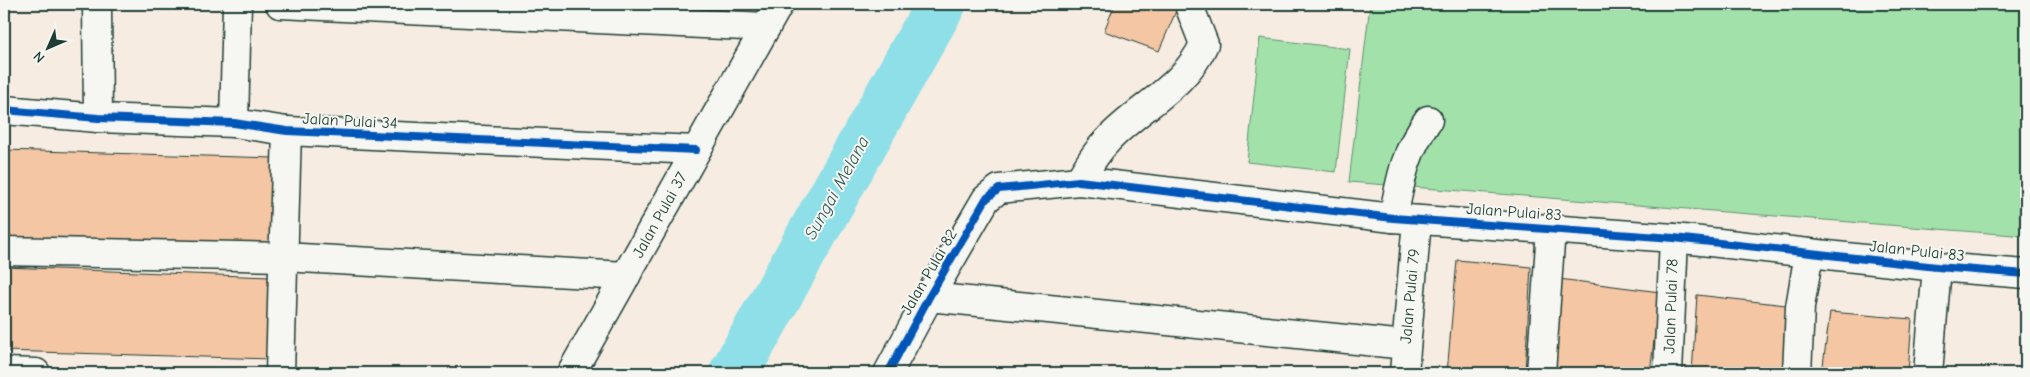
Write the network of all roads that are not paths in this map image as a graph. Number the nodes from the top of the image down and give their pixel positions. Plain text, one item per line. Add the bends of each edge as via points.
1 (97, 4) edge
2 (237, 4) edge
3 (280, 4) edge
4 (779, 4) edge
5 (1190, 8) dead end
6 (766, 27) junction
7 (4, 110) edge
8 (98, 118) junction
9 (1428, 120) dead end
10 (234, 123) junction
11 (287, 131) junction
12 (696, 150) junction
13 (1079, 181) junction
14 (1000, 188) joint
15 (1405, 219) junction
16 (1551, 229) junction
17 (1674, 238) junction
18 (4, 251) edge
19 (1809, 253) junction
20 (283, 257) junction
21 (1937, 267) junction
22 (2026, 274) edge
23 (626, 276) junction
24 (929, 297) junction
25 (1406, 345) junction
26 (4, 372) edge
27 (36, 373) edge
28 (280, 373) edge
29 (571, 373) edge
30 (888, 373) edge
31 (1404, 373) edge
32 (1541, 373) edge
33 (1668, 373) edge
34 (1797, 373) edge
35 (1928, 373) edge

1 - 8 street
2 - 10 street
3 - 6 street
4 - 6 street, Jalan Pulai 37
5 - 13 street via 1204,44 1199,55 1188,71 1109,139
6 - 12 street, Jalan Pulai 37
7 - 8 street, Jalan Pulai 34
8 - 10 street, Jalan Pulai 34
9 - 15 street, Jalan Pulai 79 via 1406,158
10 - 11 street, Jalan Pulai 34
11 - 12 street, Jalan Pulai 34
11 - 20 street
12 - 23 street, Jalan Pulai 37
13 - 14 street, Jalan Pulai 83
13 - 15 street, Jalan Pulai 83
14 - 24 street, Jalan Pulai 82 via 986,199
15 - 16 street, Jalan Pulai 83
15 - 25 street, Jalan Pulai 79
16 - 17 street, Jalan Pulai 83
16 - 32 street
17 - 19 street, Jalan Pulai 83
17 - 33 street, Jalan Pulai 78
18 - 20 street
19 - 21 street, Jalan Pulai 83
19 - 34 street via 1800,307
20 - 23 street
20 - 28 street
21 - 22 street, Jalan Pulai 83
21 - 35 street
23 - 29 street, Jalan Pulai 37
24 - 25 street
24 - 30 street, Jalan Pulai 82
25 - 31 street, Jalan Pulai 79
26 - 27 street

